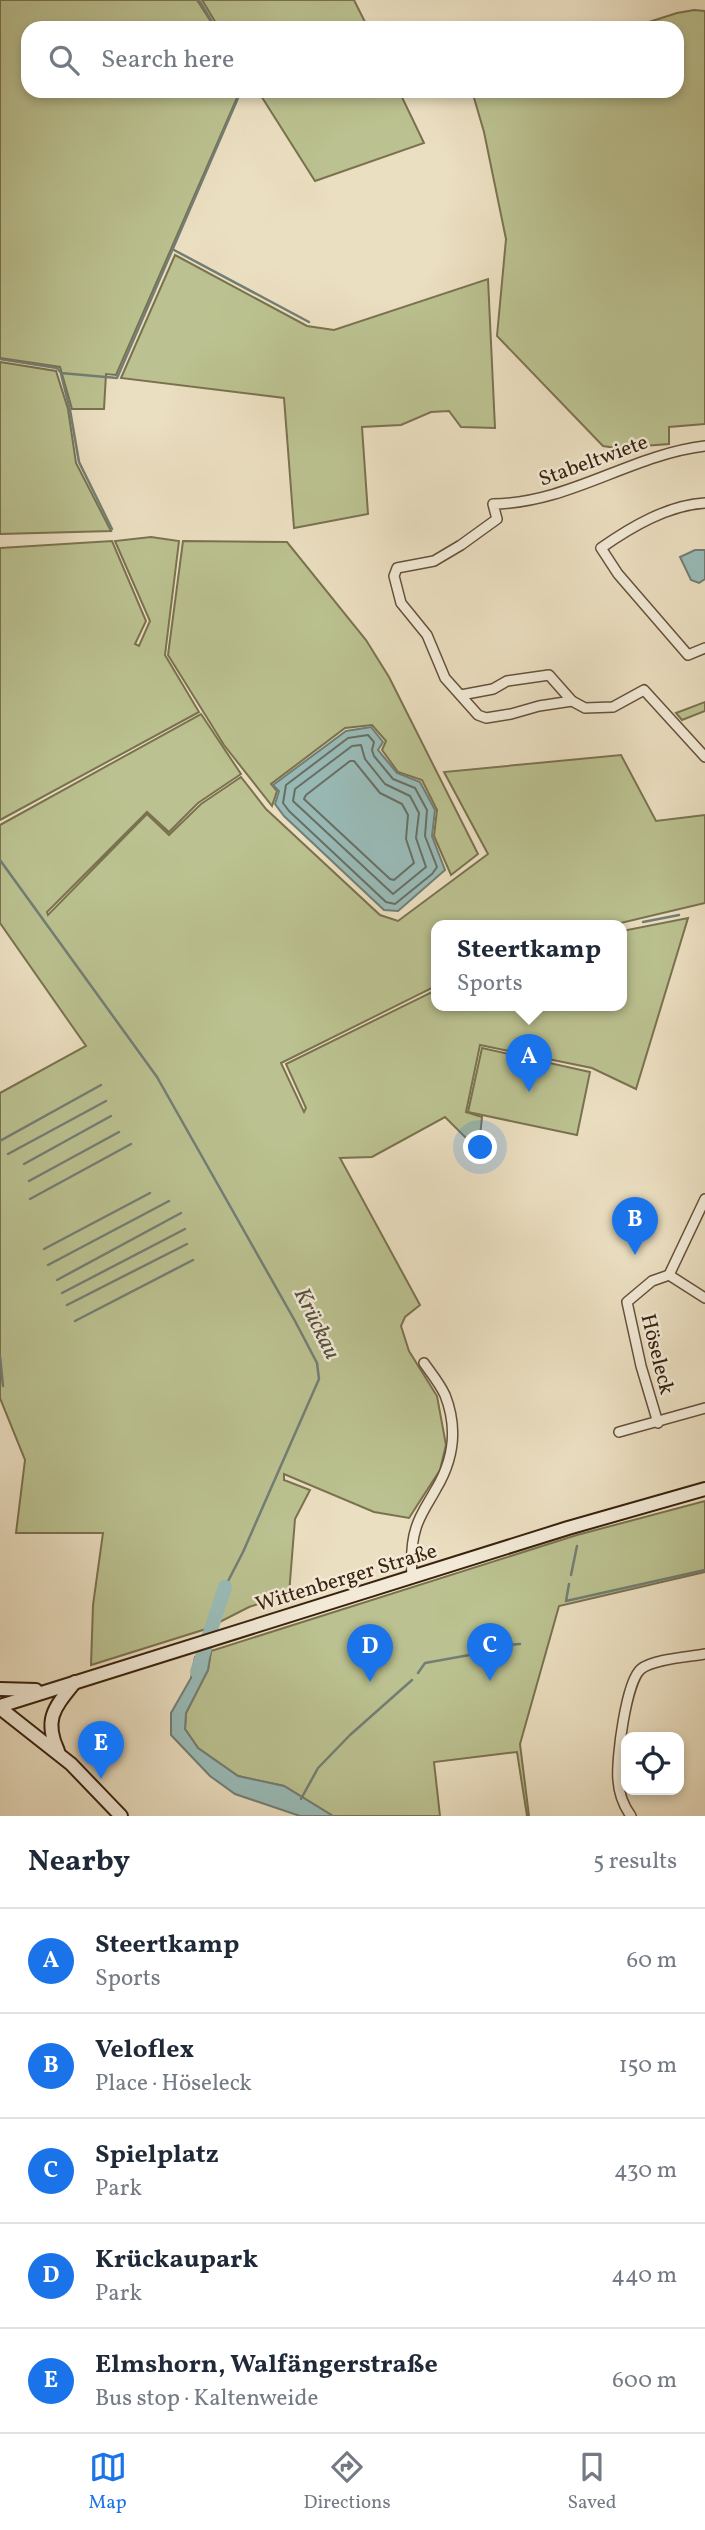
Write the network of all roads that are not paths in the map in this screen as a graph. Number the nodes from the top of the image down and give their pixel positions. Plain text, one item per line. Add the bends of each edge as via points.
1 (705, 446) edge
2 (705, 503) edge
3 (705, 648) edge
4 (461, 695) junction
5 (572, 701) junction
6 (705, 757) edge
7 (705, 1199) edge
8 (668, 1275) junction
9 (705, 1298) edge
10 (424, 1363) dead end
11 (705, 1408) edge
12 (658, 1423) junction
13 (619, 1432) dead end
14 (705, 1489) edge
15 (412, 1577) junction
16 (705, 1654) edge
17 (75, 1682) junction
18 (0, 1689) edge
19 (51, 1690) junction
20 (0, 1707) edge
21 (60, 1755) junction
22 (121, 1816) edge
23 (631, 1816) edge

1 - 4 street, Stabeltwiete via 653,456 547,498 493,504 497,519 461,545 434,561 397,568 394,576 401,603 427,635 445,678
2 - 3 street via 659,515 629,528 601,548 688,655
4 - 5 street via 486,718
4 - 5 street via 549,675
5 - 6 street via 586,708 613,707 644,690
7 - 8 street
8 - 9 street
8 - 12 street, Höseleck via 652,1281 627,1302
10 - 15 street via 445,1394 454,1432 446,1472 415,1528
11 - 12 street, Höseleck
12 - 13 street, Höseleck
14 - 15 main road, Wittenberger Straße
15 - 17 main road, Wittenberger Straße
16 - 23 street via 650,1664 639,1670 632,1683 618,1770 621,1799
17 - 19 main road, Wittenberger Straße
17 - 21 main road via 51,1717
18 - 19 main road
19 - 20 main road, Wittenberger Straße
20 - 21 main road
21 - 22 main road

